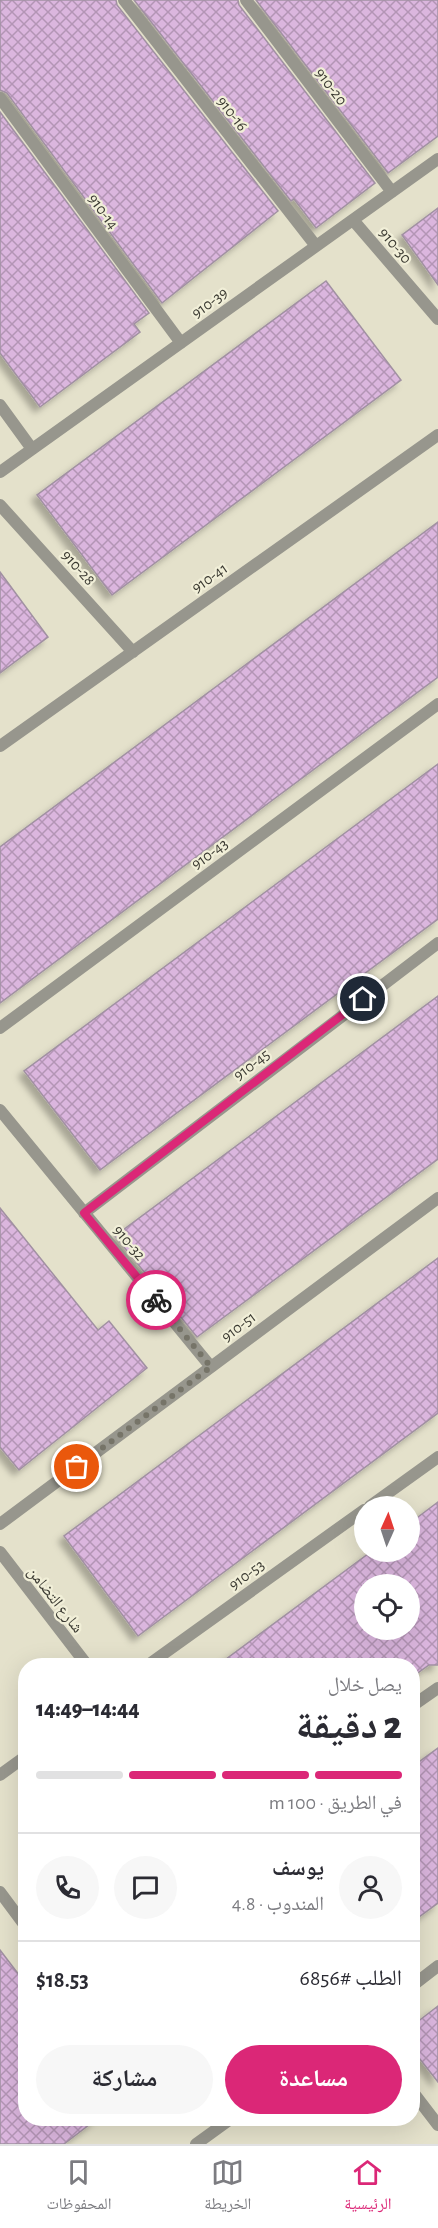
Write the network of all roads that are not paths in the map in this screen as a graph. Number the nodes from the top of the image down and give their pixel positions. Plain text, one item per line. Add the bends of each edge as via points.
1 (124, 0) edge
2 (246, 0) edge
3 (0, 98) edge
4 (438, 159) edge
5 (392, 192) junction
6 (353, 220) junction
7 (316, 246) junction
8 (438, 319) edge
9 (181, 343) junction
10 (0, 405) edge
11 (438, 435) edge
12 (32, 449) junction
13 (0, 472) edge
14 (0, 505) edge
15 (133, 651) junction
16 (438, 704) edge
17 (0, 746) edge
18 (438, 942) edge
19 (0, 1028) edge
20 (0, 1110) edge
21 (438, 1198) edge
22 (84, 1213) junction
23 (211, 1367) junction
24 (438, 1457) edge
25 (384, 1496) edge
26 (354, 1517) edge
27 (0, 1524) edge
28 (0, 1552) edge
29 (82, 1658) edge
30 (158, 1658) edge
31 (438, 1688) edge
32 (420, 1700) edge
33 (18, 1762) edge
34 (0, 1775) edge
35 (0, 1892) edge
36 (18, 1916) edge
37 (438, 1966) edge
38 (420, 1980) edge
39 (420, 2101) edge
40 (438, 2125) edge
41 (221, 2126) edge
42 (196, 2144) edge

1 - 7 street, 910-16
2 - 5 street, 910-20
3 - 9 street, 910-14
4 - 5 street, 910-39
5 - 6 street, 910-39
6 - 7 street, 910-39
6 - 8 street, 910-30
7 - 9 street, 910-39
9 - 12 street, 910-39
10 - 12 street
11 - 15 street, 910-41
12 - 13 street, 910-39
14 - 15 street, 910-28
15 - 17 street, 910-41
16 - 19 street, 910-43
18 - 22 street, 910-45
20 - 22 street, 910-32
21 - 23 street, 910-51
22 - 23 street, 910-32
23 - 27 street, 910-51
24 - 25 street
26 - 30 street, 910-53
28 - 29 street, شارع التضامن
31 - 32 street
33 - 34 street
35 - 36 street
37 - 38 street
39 - 40 street
41 - 42 street

